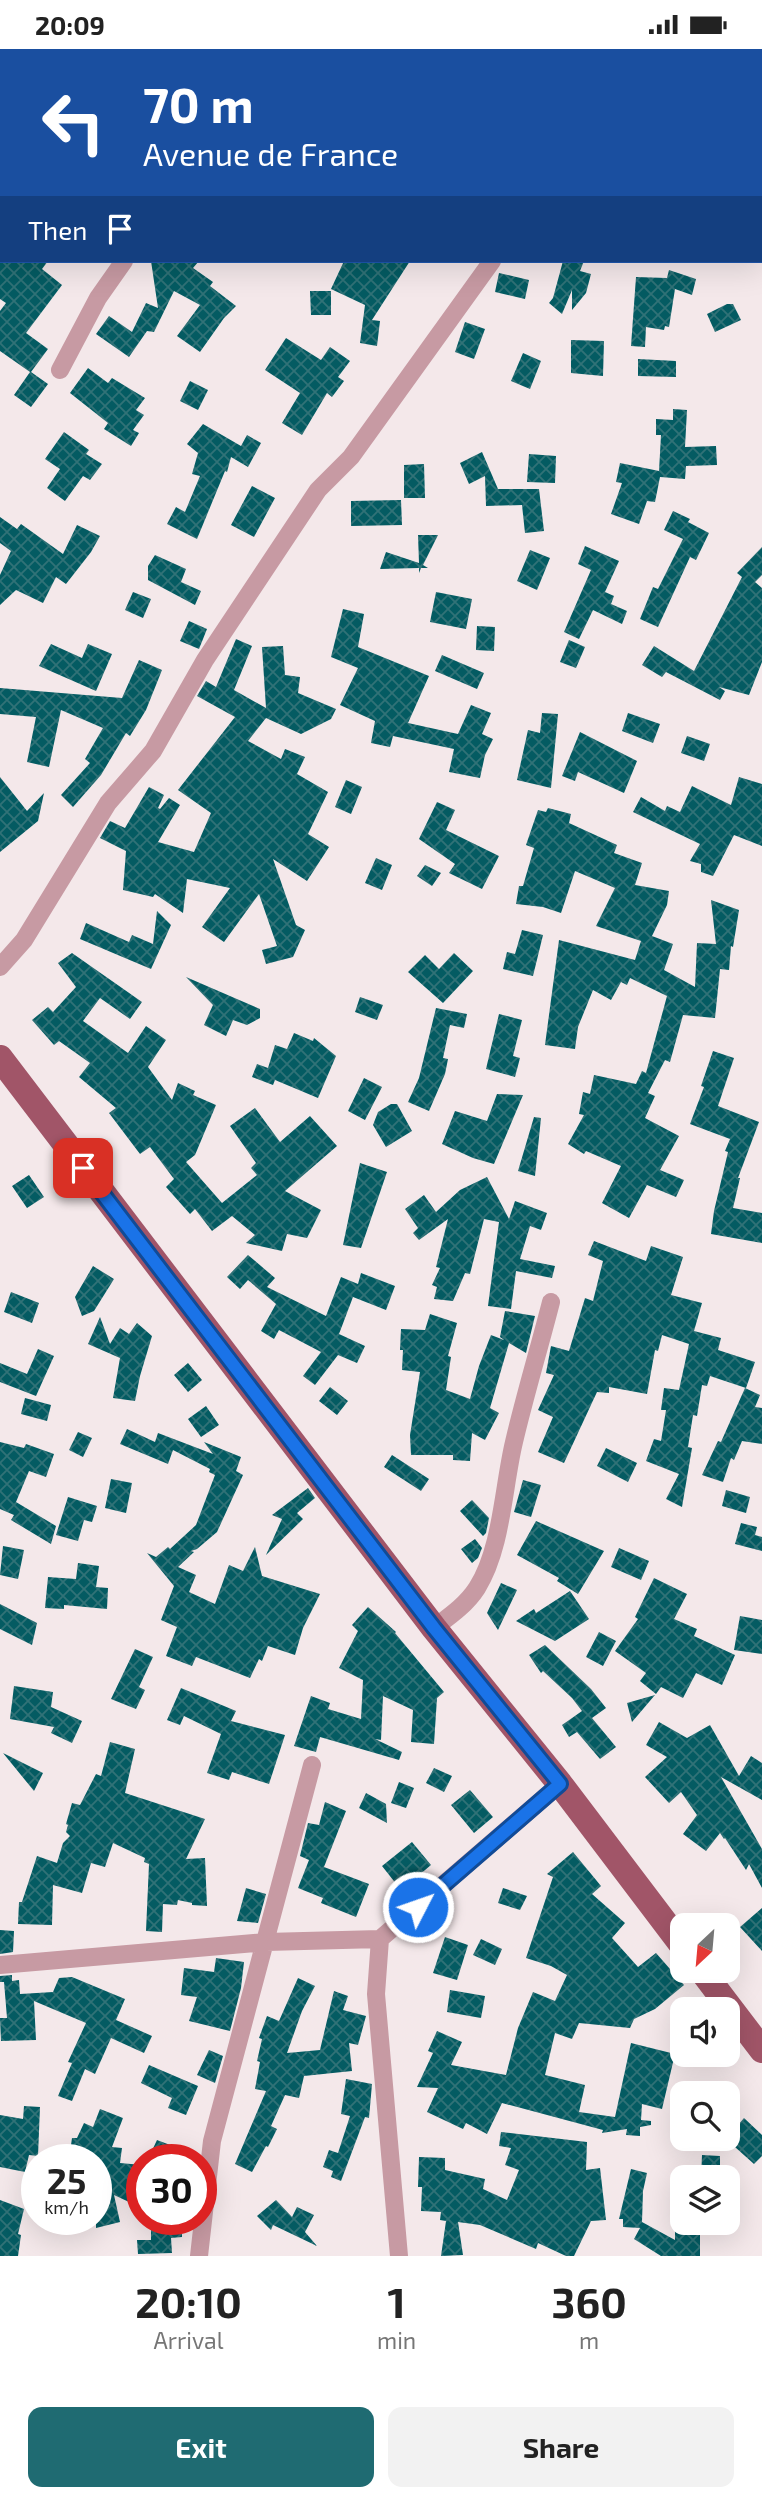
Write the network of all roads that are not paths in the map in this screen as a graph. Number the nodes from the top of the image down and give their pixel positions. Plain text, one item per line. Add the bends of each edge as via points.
1 (123, 263) edge
2 (491, 263) edge
3 (60, 370) dead end
4 (0, 967) edge
5 (0, 1058) edge
6 (551, 1302) dead end
7 (434, 1628) junction
8 (312, 1765) dead end
9 (560, 1784) junction
10 (670, 1929) edge
11 (380, 1939) junction
12 (266, 1942) junction
13 (0, 1965) edge
14 (711, 1983) edge
15 (762, 2050) edge
16 (199, 2256) edge
17 (399, 2256) edge

1 - 3 street via 98,297
2 - 4 street via 351,457 318,490 205,660 153,751 108,803 24,940
5 - 7 main road
6 - 7 street via 486,1568 466,1604
7 - 9 main road
8 - 12 street
9 - 10 main road
9 - 11 street
11 - 12 street
11 - 17 street via 376,1994
12 - 13 street
12 - 16 street via 212,2141
14 - 15 main road

